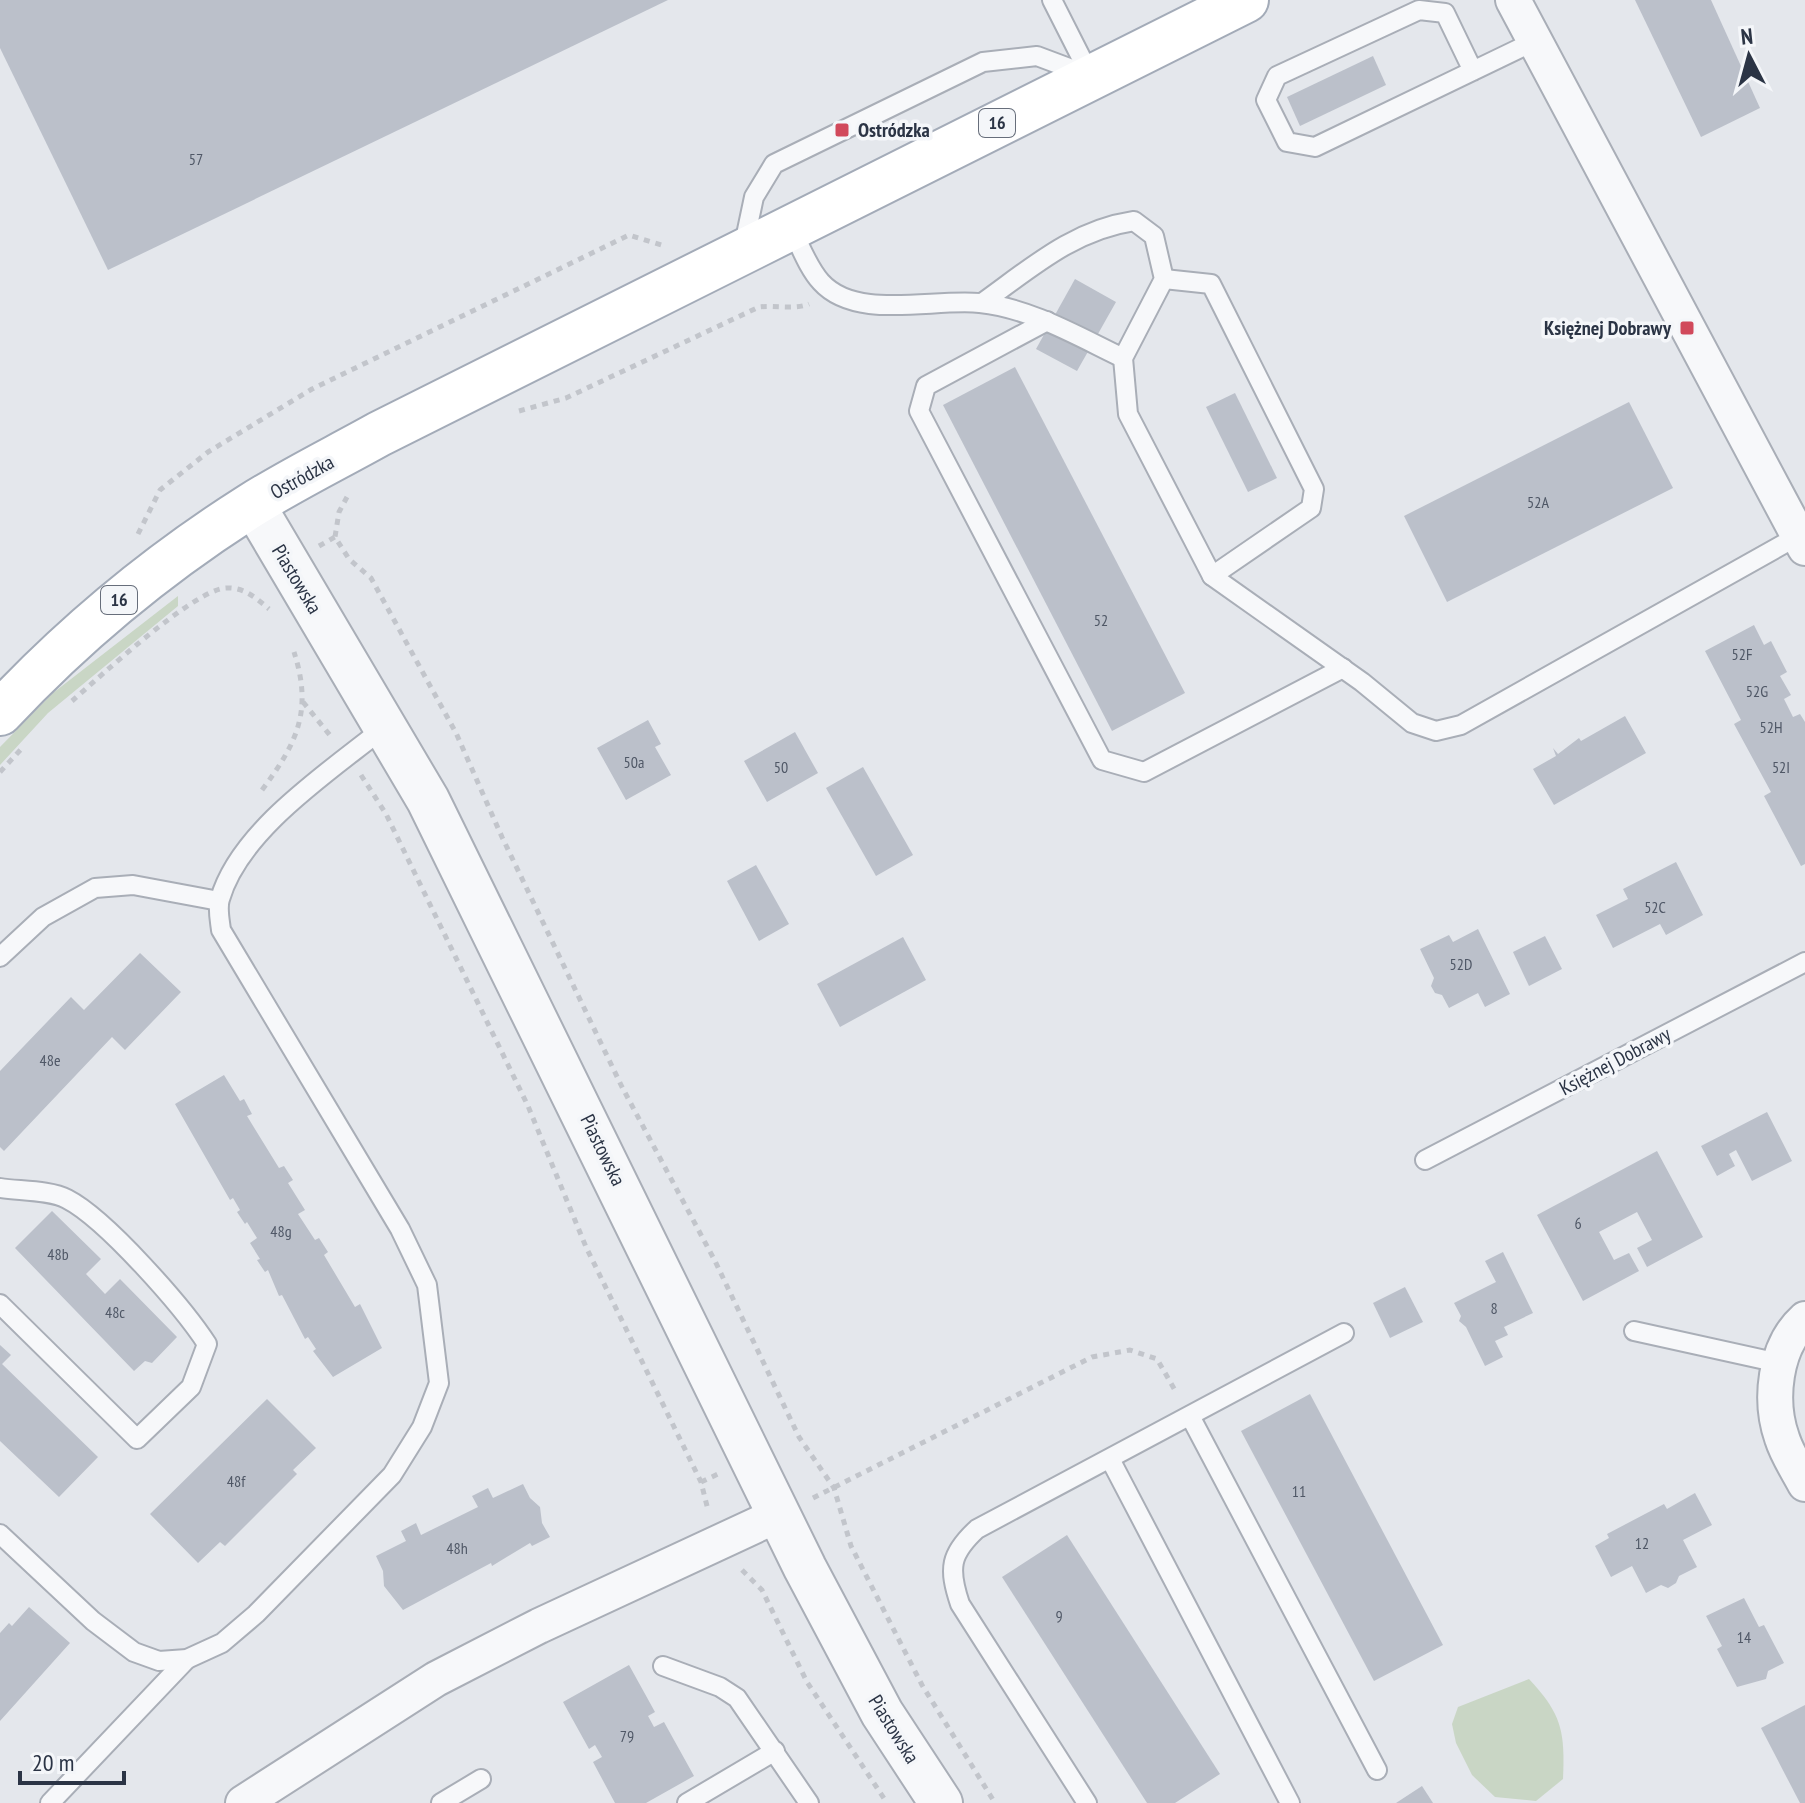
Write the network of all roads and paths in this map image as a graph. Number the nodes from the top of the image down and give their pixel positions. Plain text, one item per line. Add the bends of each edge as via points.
1 (1052, 0) edge
2 (1246, 0) edge
3 (1513, 0) edge
4 (1535, 41) junction
5 (1473, 71) junction
6 (1091, 77) junction
7 (790, 226) junction
8 (629, 235) dead end
9 (743, 250) junction
10 (1164, 279) junction
11 (833, 293) junction
12 (982, 303) junction
13 (1047, 321) junction
14 (1123, 358) junction
15 (511, 413) dead end
16 (350, 492) dead end
17 (253, 504) junction
18 (137, 537) dead end
19 (1802, 542) edge
20 (1212, 576) junction
21 (275, 619) dead end
22 (290, 641) dead end
23 (1343, 668) junction
24 (64, 708) dead end
25 (15, 726) edge
26 (386, 726) junction
27 (348, 757) junction
28 (0, 772) edge
29 (219, 901) junction
30 (0, 957) edge
31 (1805, 962) edge
32 (1425, 1160) dead end
33 (0, 1188) edge
34 (0, 1304) edge
35 (1805, 1319) edge
36 (1634, 1331) dead end
37 (1344, 1333) dead end
38 (1779, 1363) junction
39 (1190, 1416) junction
40 (1110, 1459) junction
41 (1805, 1484) edge
42 (834, 1488) junction
43 (780, 1514) junction
44 (722, 1540) junction
45 (6, 1541) edge
46 (0, 1562) edge
47 (187, 1659) junction
48 (663, 1666) dead end
49 (775, 1751) junction
50 (1377, 1770) dead end
51 (481, 1779) dead end
52 (264, 1797) edge
53 (50, 1803) edge
54 (441, 1803) edge
55 (687, 1803) edge
56 (809, 1803) edge
57 (887, 1803) edge
58 (941, 1803) edge
59 (995, 1803) edge
60 (1087, 1803) edge
61 (1290, 1803) edge

1 - 6 lane
2 - 6 main road, Ostródzka / 16
3 - 4 street
4 - 5 lane
4 - 19 street
5 - 5 lane via 1315,147 1287,142 1266,100 1277,76 1419,10 1445,13
6 - 7 main road, Ostródzka / 16
6 - 9 lane via 1037,56 983,62 774,164 754,197
7 - 9 main road, Ostródzka / 16
7 - 11 lane via 819,280
8 - 18 path via 312,389 221,444 160,490
9 - 17 main road, Ostródzka / 16 via 379,434
10 - 12 lane via 1154,236 1134,221 1102,226 1064,245
10 - 14 lane
10 - 20 lane via 1211,284 1314,489 1311,508
11 - 12 lane via 858,303
11 - 15 path via 800,308 759,307 566,398
12 - 13 lane
13 - 14 lane
13 - 23 lane via 926,386 919,411 1102,760 1144,772
14 - 20 lane via 1128,414
16 - 42 path via 339,512 335,537 371,578 456,733 622,1087 715,1261 799,1437
17 - 25 main road, Ostródzka / 16 via 80,633
17 - 26 street, Piastowska
19 - 23 lane via 1461,725 1436,731 1412,723
20 - 23 lane
21 - 24 path via 249,592 212,592 149,636
22 - 27 path via 303,702
25 - 28 path
26 - 27 lane
26 - 43 street, Piastowska via 435,814
27 - 29 lane via 278,816 237,862
27 - 44 path via 386,814 528,1106 586,1247 701,1482
29 - 30 lane via 133,885 95,888 43,917
29 - 47 lane via 221,930 400,1229 427,1285 439,1383 422,1427 392,1475 256,1614 222,1643
31 - 32 lane, Księżnej Dobrawy
33 - 34 lane via 65,1197 99,1223 179,1306 207,1344 191,1387 137,1439
35 - 38 street
36 - 38 lane
37 - 39 lane
38 - 41 street via 1774,1403 1782,1439
39 - 40 lane
39 - 42 path via 1157,1359 1130,1350 1092,1357
39 - 50 lane
40 - 60 lane via 977,1529 959,1546 952,1563 960,1604
40 - 61 lane
42 - 43 path
42 - 59 path via 851,1546 922,1685
43 - 44 street
43 - 58 street, Piastowska via 882,1713
44 - 52 street via 436,1679
44 - 57 path via 732,1560 762,1590 807,1682
45 - 46 lane
45 - 47 lane via 134,1652 159,1661
47 - 53 lane
48 - 49 lane via 737,1698
49 - 55 lane
49 - 56 lane
51 - 54 lane

